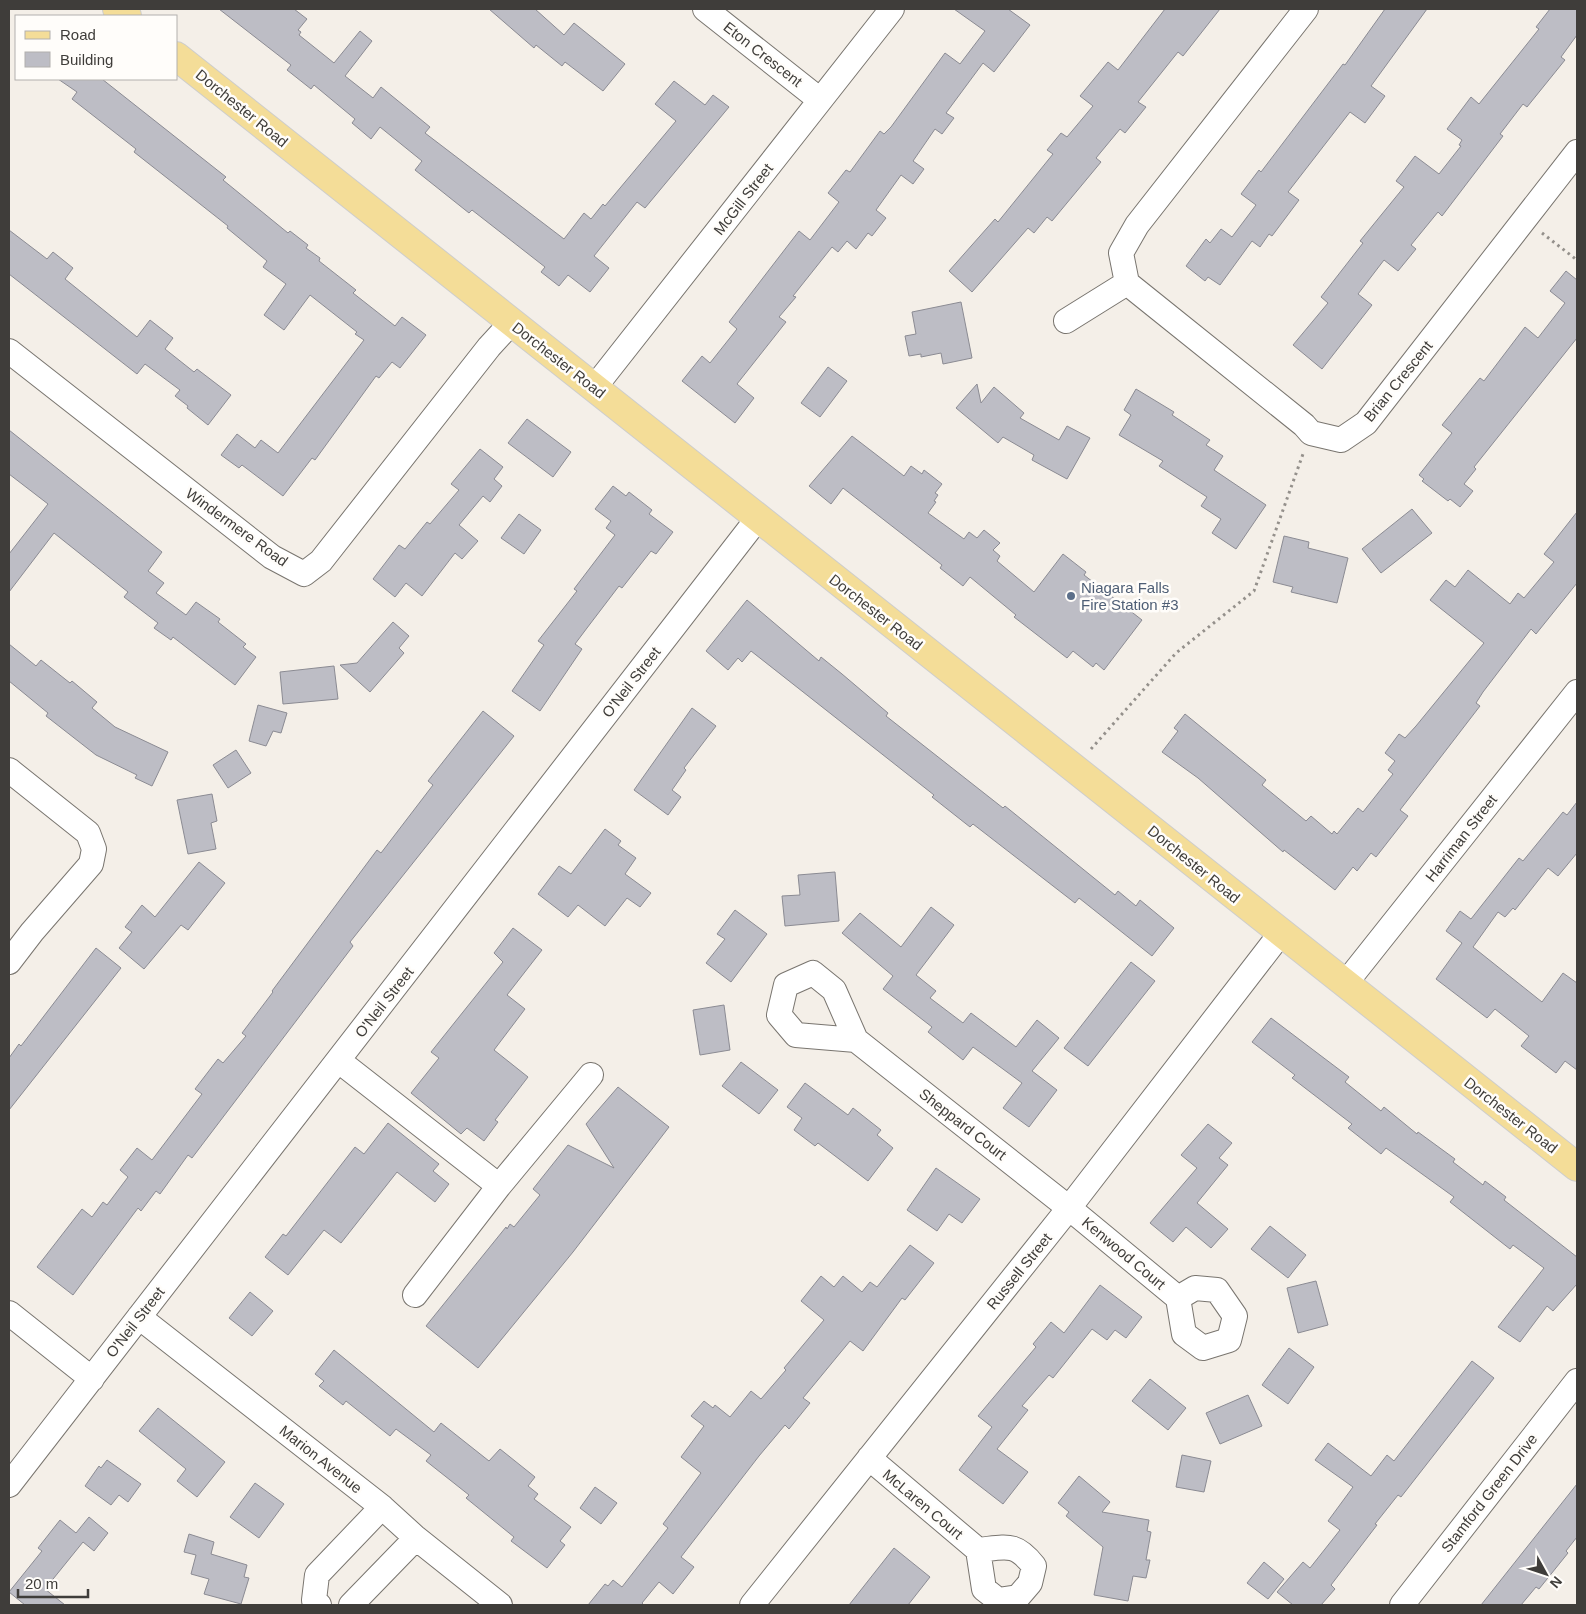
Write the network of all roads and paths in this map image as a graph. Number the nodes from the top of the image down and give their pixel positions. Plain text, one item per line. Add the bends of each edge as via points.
1 (705, 9) edge
2 (892, 9) edge
3 (1306, 9) edge
4 (178, 58) edge
5 (820, 100) junction
6 (1577, 152) edge
7 (1524, 219) junction
8 (1577, 260) edge
9 (1128, 283) junction
10 (1066, 321) dead end
11 (511, 322) junction
12 (9, 351) edge
13 (594, 388) junction
14 (1311, 433) junction
15 (758, 518) junction
16 (1577, 692) edge
17 (1074, 768) junction
18 (9, 770) edge
19 (1281, 933) junction
20 (9, 962) edge
21 (1345, 984) junction
22 (856, 1040) dead end
23 (339, 1060) junction
24 (591, 1075) dead end
25 (1577, 1167) edge
26 (499, 1186) junction
27 (1069, 1208) junction
28 (415, 1295) dead end
29 (1178, 1298) dead end
30 (9, 1313) edge
31 (139, 1317) junction
32 (92, 1379) junction
33 (1577, 1381) edge
34 (869, 1458) junction
35 (9, 1485) edge
36 (382, 1507) junction
37 (416, 1538) junction
38 (978, 1550) dead end
39 (320, 1605) edge
40 (352, 1605) edge
41 (500, 1605) edge
42 (752, 1605) edge
43 (1402, 1605) edge

1 - 5 street, Eton Crescent
2 - 5 street, McGill Street
3 - 9 street via 1137,225 1121,254
4 - 11 main road, Dorchester Road
5 - 13 street, McGill Street
6 - 7 street, Brian Crescent
7 - 8 path
7 - 14 street, Brian Crescent via 1366,423 1341,440
9 - 10 street
9 - 14 street, Brian Crescent
11 - 12 street, Windermere Road via 320,561 304,574 272,558
11 - 13 main road, Dorchester Road
13 - 15 main road, Dorchester Road
14 - 17 path via 1254,591 1176,654
15 - 17 main road, Dorchester Road
15 - 23 street, O'Neil Street
16 - 21 street, Harriman Street
17 - 19 main road, Dorchester Road
18 - 20 street via 88,833 94,849 91,864
19 - 21 main road, Dorchester Road
19 - 27 street, Russell Street
21 - 25 main road, Dorchester Road
22 - 27 street, Sheppard Court
23 - 26 street
23 - 31 street, O'Neil Street
24 - 26 street
26 - 28 street
27 - 29 street, Kenwood Court
27 - 34 street, Russell Street
30 - 32 street
31 - 32 street, O'Neil Street
31 - 36 street, Marion Avenue
32 - 35 street, O'Neil Street
33 - 43 street, Stamford Green Drive
34 - 38 street, McLaren Court
34 - 42 street, Russell Street
36 - 37 street, Marion Avenue
36 - 39 street via 317,1575 314,1600
37 - 40 street
37 - 41 street, Marion Avenue

